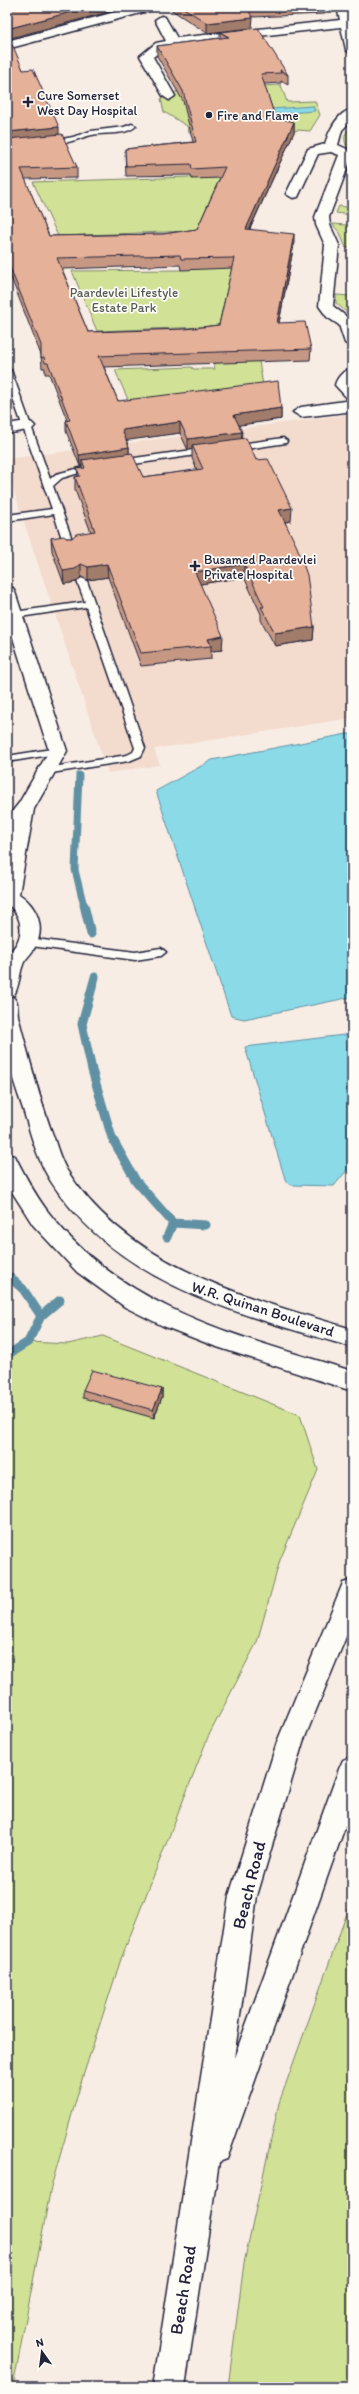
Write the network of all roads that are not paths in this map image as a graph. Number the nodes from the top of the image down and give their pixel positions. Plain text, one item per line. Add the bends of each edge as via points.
1 (148, 7) edge
2 (343, 7) edge
3 (161, 20) dead end
4 (347, 23) junction
5 (173, 42) junction
6 (7, 45) edge
7 (352, 50) edge
8 (169, 96) dead end
9 (352, 112) edge
10 (132, 126) dead end
11 (44, 142) edge
12 (330, 148) junction
13 (294, 194) dead end
14 (352, 343) edge
15 (7, 370) edge
16 (352, 373) edge
17 (352, 395) edge
18 (352, 405) edge
19 (301, 412) dead end
20 (27, 426) junction
21 (7, 429) edge
22 (283, 441) dead end
23 (48, 485) junction
24 (58, 511) junction
25 (7, 518) edge
26 (70, 548) edge
27 (82, 581) edge
28 (7, 592) edge
29 (90, 604) junction
30 (11, 615) edge
31 (58, 751) junction
32 (7, 759) edge
33 (45, 771) junction
34 (26, 806) junction
35 (7, 830) edge
36 (8, 895) edge
37 (28, 942) junction
38 (161, 952) dead end
39 (11, 962) edge
40 (7, 990) edge
41 (7, 1003) edge
42 (7, 1162) edge
43 (352, 1338) edge
44 (352, 1381) edge
45 (352, 1591) edge
46 (352, 1769) edge
47 (200, 2193) junction
48 (169, 2387) edge

1 - 6 street
2 - 4 street
3 - 5 street
4 - 5 street
4 - 7 street
5 - 8 street via 160,46 146,56
9 - 12 street via 336,129
10 - 11 lane via 74,139
12 - 13 street via 313,152
12 - 14 street via 344,152 346,157 322,217 322,226 331,238 332,245 325,301 329,311 346,323
15 - 20 lane
16 - 17 street via 344,380 343,385
18 - 19 street
20 - 21 street
20 - 23 lane
22 - 23 lane via 108,465 69,473 52,480
23 - 24 lane
24 - 25 lane
24 - 26 lane
27 - 29 lane
28 - 30 street
29 - 30 lane
29 - 33 lane via 140,744 139,751 129,758
30 - 31 street
31 - 32 lane
31 - 33 street
33 - 34 street
34 - 35 street
34 - 36 street
36 - 37 street via 22,906 30,918 32,932
37 - 38 lane via 135,956
37 - 39 street
39 - 40 street
41 - 43 street, W.R. Quinan Boulevard via 8,1016 40,1131 57,1173 82,1208 134,1253 184,1283 255,1310
42 - 44 street via 42,1224 93,1274 145,1308 227,1342
45 - 47 street, Beach Road via 290,1742 243,1896
46 - 47 street, Beach Road
47 - 48 street, Beach Road

